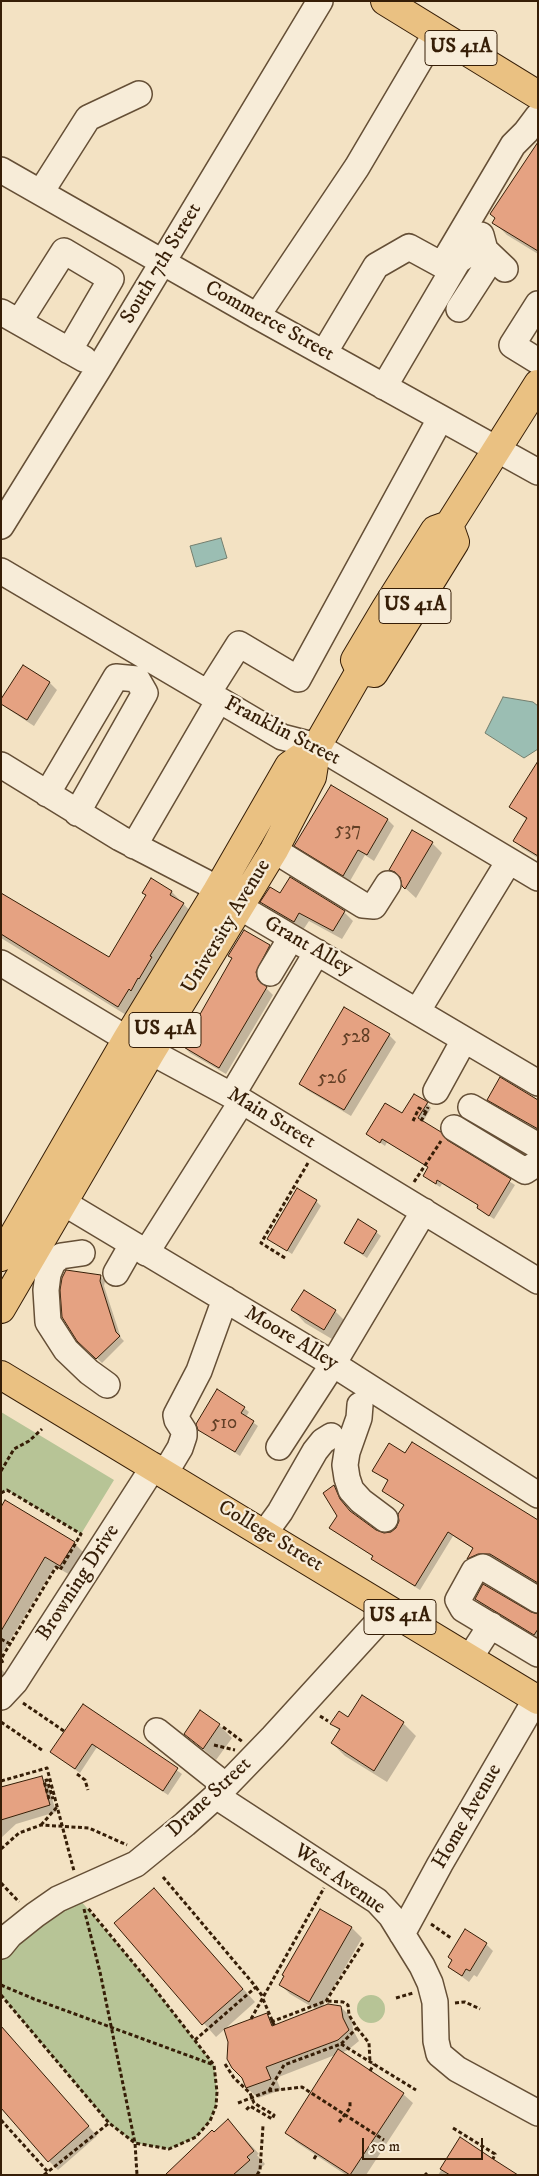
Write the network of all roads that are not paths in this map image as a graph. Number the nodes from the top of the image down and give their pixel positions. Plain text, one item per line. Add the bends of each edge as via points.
1 (320, 1) edge
2 (385, 1) edge
3 (436, 32) junction
4 (139, 94) dead end
5 (538, 95) edge
6 (538, 116) edge
7 (538, 134) edge
8 (1, 170) edge
9 (41, 192) junction
10 (494, 259) junction
11 (163, 263) junction
12 (538, 304) edge
13 (459, 309) dead end
14 (257, 316) junction
15 (10, 317) edge
16 (69, 351) junction
17 (324, 353) junction
18 (538, 361) edge
19 (99, 368) junction
20 (538, 384) edge
21 (384, 386) junction
22 (440, 419) junction
23 (496, 450) junction
24 (538, 472) edge
25 (1, 526) edge
26 (1, 570) edge
27 (149, 658) junction
28 (137, 680) junction
29 (213, 696) junction
30 (317, 746) junction
31 (1, 765) edge
32 (47, 794) junction
33 (77, 813) junction
34 (134, 846) junction
35 (274, 850) junction
36 (509, 861) junction
37 (538, 878) edge
38 (388, 884) dead end
39 (217, 891) junction
40 (240, 906) junction
41 (292, 938) junction
42 (317, 952) junction
43 (1, 963) edge
44 (270, 973) dead end
45 (423, 1002) dead end
46 (127, 1039) junction
47 (464, 1040) junction
48 (152, 1052) junction
49 (538, 1083) edge
50 (237, 1098) junction
51 (431, 1102) road end
52 (471, 1107) dead end
53 (454, 1128) road end
54 (538, 1146) edge
55 (538, 1163) edge
56 (44, 1186) junction
57 (64, 1203) junction
58 (424, 1212) junction
59 (139, 1249) junction
60 (82, 1253) dead end
61 (1, 1258) edge
62 (116, 1273) dead end
63 (538, 1281) edge
64 (225, 1299) junction
65 (1, 1309) edge
66 (333, 1364) junction
67 (1, 1374) edge
68 (107, 1386) dead end
69 (367, 1398) junction
70 (331, 1436) junction
71 (279, 1447) dead end
72 (159, 1470) junction
73 (330, 1481) dead end
74 (538, 1495) edge
75 (385, 1519) dead end
76 (264, 1534) junction
77 (538, 1600) edge
78 (388, 1610) junction
79 (491, 1625) junction
80 (538, 1654) edge
81 (469, 1659) junction
82 (11, 1699) edge
83 (537, 1700) edge
84 (157, 1731) dead end
85 (221, 1791) junction
86 (402, 1934) junction
87 (1, 1946) edge
88 (538, 2113) edge

1 - 11 street, South 7th Street
2 - 3 main road, US 41A
3 - 5 main road, US 41A
3 - 14 street via 357,167
4 - 9 street via 88,118
6 - 17 street via 513,145 442,265 409,247 376,266
7 - 10 street via 486,217 481,231 480,238
8 - 9 street, Commerce Street
9 - 11 street, Commerce Street
10 - 13 street
10 - 21 street via 471,252 458,261
11 - 14 street, Commerce Street
11 - 19 street, South 7th Street
12 - 18 street via 512,345
14 - 17 street, Commerce Street
15 - 16 street
15 - 16 street via 64,251 111,279
16 - 19 street
17 - 21 street, Commerce Street
19 - 25 street, South 7th Street
20 - 23 main road, University Avenue / US 41A
21 - 22 street, Commerce Street
22 - 23 street, Commerce Street
22 - 29 street via 298,679 240,644
23 - 24 street, Commerce Street
23 - 30 main road, University Avenue / US 41A via 449,525 435,530 377,623 355,660 360,671
26 - 27 street, Franklin Street
27 - 28 street
27 - 29 street, Franklin Street
28 - 32 street via 116,677
28 - 33 street via 145,693
29 - 30 street, Franklin Street via 282,737
29 - 34 street
30 - 35 main road, University Avenue / US 41A via 312,778
30 - 36 street, Franklin Street
30 - 39 main road, University Avenue / US 41A via 289,766
31 - 32 street, Grant Alley
32 - 33 street, Grant Alley
33 - 34 street, Grant Alley
34 - 39 street, Grant Alley
35 - 38 street via 363,905 374,906
35 - 40 main road, University Avenue / US 41A
36 - 37 street, Franklin Street
36 - 45 street
39 - 40 street, Grant Alley
39 - 46 main road, University Avenue / US 41A
40 - 41 street, Grant Alley
40 - 48 main road, University Avenue / US 41A
41 - 42 street, Grant Alley
41 - 44 street
42 - 47 street, Grant Alley
42 - 50 street
43 - 46 street, Main Street
46 - 48 street, Main Street
46 - 56 main road, University Avenue / US 41A
47 - 49 street, Grant Alley
47 - 51 street
48 - 50 street, Main Street
48 - 57 main road, University Avenue / US 41A
50 - 58 street, Main Street
50 - 59 street
52 - 54 street
53 - 55 street via 525,1171
56 - 57 street, Moore Alley
56 - 61 main road, University Avenue / US 41A
57 - 59 street, Moore Alley
57 - 65 main road, University Avenue / US 41A
58 - 63 street, Main Street
58 - 66 street
59 - 62 street
59 - 64 street, Moore Alley
60 - 68 street via 61,1256 53,1262 46,1290 48,1322 66,1350
64 - 66 street, Moore Alley
64 - 72 street, Browning Drive via 200,1371 176,1415 184,1432 180,1448
66 - 69 street, Moore Alley
66 - 71 street
67 - 72 main road, College Street / US 41A
69 - 70 street via 340,1422
69 - 74 street, Moore Alley
69 - 75 street via 345,1465 351,1490
70 - 73 street
70 - 76 street via 315,1451
72 - 76 main road, College Street / US 41A
72 - 82 street, Browning Drive via 118,1523 15,1682
76 - 78 main road, College Street / US 41A
77 - 79 street via 483,1567 474,1571 458,1600 463,1609
78 - 81 main road, College Street / US 41A
78 - 85 street, Drane Street
79 - 80 street
79 - 81 street
81 - 83 main road, College Street / US 41A
83 - 86 street, Home Avenue
84 - 85 street, West Avenue
85 - 86 street, West Avenue via 377,1902
85 - 87 street, Drane Street via 136,1864 58,1899 10,1935
86 - 88 street, West Avenue via 432,1988 439,2054 457,2069

